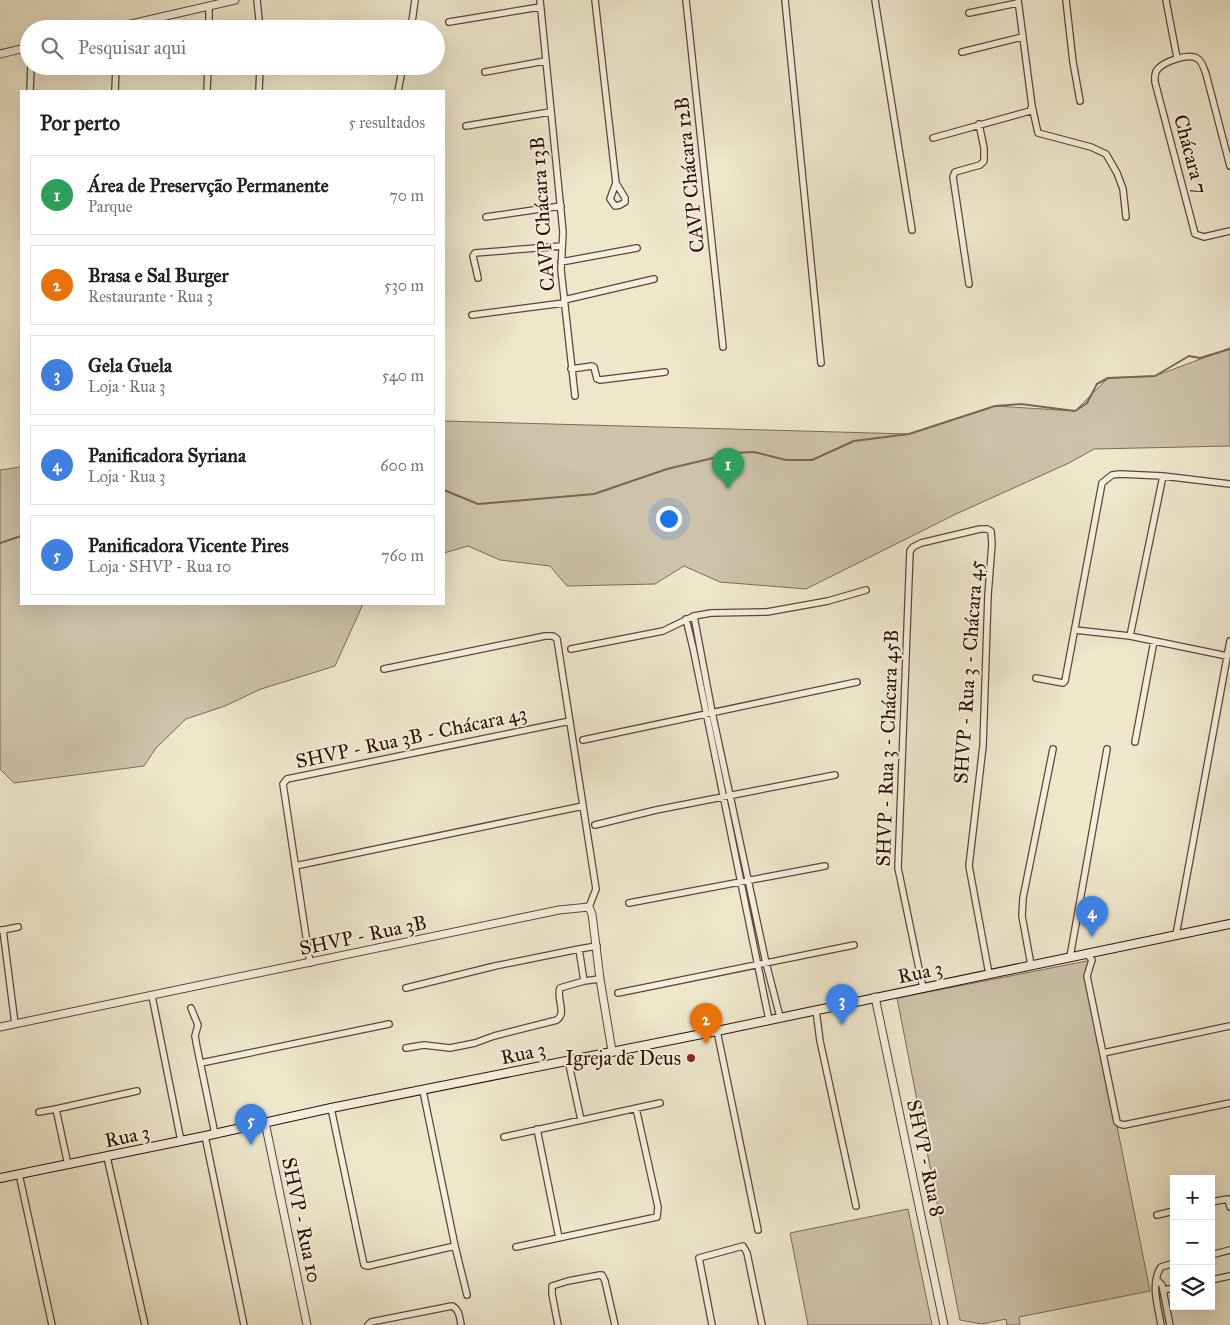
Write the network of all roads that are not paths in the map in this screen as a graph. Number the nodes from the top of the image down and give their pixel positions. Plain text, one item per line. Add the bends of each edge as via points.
1 (235, 0) edge
2 (257, 0) edge
3 (415, 0) edge
4 (595, 0) edge
5 (686, 0) edge
6 (785, 0) edge
7 (875, 0) edge
8 (1066, 0) edge
9 (1166, 0) edge
10 (1018, 2) edge
11 (540, 3) edge
12 (209, 7) junction
13 (969, 13) dead end
14 (152, 20) edge
15 (209, 20) edge
16 (259, 20) edge
17 (412, 20) edge
18 (449, 22) dead end
19 (1022, 37) junction
20 (20, 49) edge
21 (962, 52) dead end
22 (0, 54) edge
23 (1177, 58) junction
24 (545, 60) junction
25 (484, 72) dead end
26 (31, 75) edge
27 (116, 75) edge
28 (208, 75) edge
29 (260, 75) edge
30 (401, 75) edge
31 (30, 90) edge
32 (115, 90) edge
33 (207, 90) edge
34 (259, 90) edge
35 (398, 90) edge
36 (1080, 101) dead end
37 (1031, 108) junction
38 (550, 112) junction
39 (980, 124) junction
40 (466, 126) dead end
41 (933, 138) dead end
42 (1230, 166) edge
43 (616, 183) dead end
44 (560, 206) junction
45 (486, 217) dead end
46 (1126, 217) dead end
47 (912, 230) dead end
48 (1230, 231) edge
49 (562, 246) junction
50 (637, 248) dead end
51 (560, 262) junction
52 (478, 278) dead end
53 (654, 279) dead end
54 (969, 284) dead end
55 (564, 302) junction
56 (472, 315) dead end
57 (723, 347) dead end
58 (821, 363) dead end
59 (571, 369) junction
60 (664, 372) dead end
61 (575, 396) dead end
62 (1163, 476) junction
63 (1230, 484) edge
64 (921, 543) joint
65 (866, 590) dead end
66 (694, 616) junction
67 (686, 618) junction
68 (1075, 630) junction
69 (1130, 636) junction
70 (1154, 641) junction
71 (1230, 642) edge
72 (571, 649) dead end
73 (1227, 656) junction
74 (384, 669) dead end
75 (1036, 678) dead end
76 (857, 682) dead end
77 (709, 713) junction
78 (570, 721) junction
79 (583, 740) dead end
80 (1135, 742) dead end
81 (1054, 749) dead end
82 (1107, 749) dead end
83 (835, 775) dead end
84 (731, 796) junction
85 (724, 797) junction
86 (583, 806) junction
87 (595, 825) dead end
88 (295, 866) junction
89 (826, 866) dead end
90 (749, 880) junction
91 (741, 881) junction
92 (629, 903) dead end
93 (589, 908) junction
94 (1230, 924) edge
95 (18, 926) dead end
96 (2, 930) edge
97 (1176, 935) junction
98 (854, 945) dead end
99 (596, 946) junction
100 (579, 949) junction
101 (1086, 953) junction
102 (1070, 957) junction
103 (310, 963) junction
104 (766, 963) junction
105 (758, 964) junction
106 (1031, 965) junction
107 (989, 974) junction
108 (600, 978) junction
109 (584, 981) junction
110 (772, 985) junction
111 (762, 987) junction
112 (406, 988) dead end
113 (923, 988) junction
114 (618, 993) dead end
115 (152, 996) junction
116 (875, 998) junction
117 (191, 1008) dead end
118 (816, 1010) junction
119 (780, 1017) junction
120 (769, 1020) junction
121 (15, 1024) junction
122 (389, 1024) dead end
123 (1230, 1026) edge
124 (0, 1027) edge
125 (716, 1031) junction
126 (406, 1048) dead end
127 (612, 1051) junction
128 (1103, 1053) junction
129 (568, 1060) junction
130 (201, 1063) junction
131 (137, 1091) dead end
132 (423, 1091) junction
133 (660, 1103) dead end
134 (1230, 1103) edge
135 (56, 1108) junction
136 (331, 1108) junction
137 (636, 1108) junction
138 (39, 1112) dead end
139 (582, 1120) junction
140 (264, 1122) junction
141 (537, 1129) junction
142 (215, 1134) junction
143 (205, 1136) junction
144 (504, 1137) dead end
145 (181, 1141) junction
146 (107, 1157) junction
147 (68, 1165) junction
148 (20, 1174) junction
149 (0, 1178) edge
150 (1215, 1202) edge
151 (856, 1206) dead end
152 (1230, 1206) edge
153 (1170, 1212) edge
154 (1157, 1215) dead end
155 (758, 1230) dead end
156 (559, 1238) junction
157 (455, 1246) junction
158 (516, 1247) dead end
159 (1230, 1250) edge
160 (1215, 1253) edge
161 (1170, 1264) edge
162 (1230, 1276) edge
163 (1215, 1279) edge
164 (1157, 1280) junction
165 (1170, 1289) edge
166 (1163, 1290) junction
167 (467, 1295) dead end
168 (1167, 1312) junction
169 (1159, 1313) junction
170 (52, 1325) edge
171 (144, 1325) edge
172 (244, 1325) edge
173 (307, 1325) edge
174 (368, 1325) edge
175 (461, 1325) edge
176 (558, 1325) edge
177 (615, 1325) edge
178 (712, 1325) edge
179 (762, 1325) edge
180 (944, 1325) edge
181 (1161, 1325) edge
182 (1170, 1325) edge

1 - 12 street
2 - 16 street
3 - 17 street
4 - 43 street
5 - 57 street, CAVP Chácara 12B
6 - 58 street
7 - 47 street
8 - 36 street
9 - 23 street
10 - 13 street
10 - 19 street
11 - 18 street
11 - 24 street, CAVP Chácara 13B
12 - 14 street
12 - 15 street
19 - 21 street
19 - 37 street
20 - 22 street
23 - 42 street, Chácara 7 via 1196,58 1203,66
23 - 48 street, Chácara 7 via 1158,68 1155,82 1195,234 1204,237
24 - 25 street
24 - 38 street, CAVP Chácara 13B
26 - 31 street
27 - 32 street
28 - 33 street
29 - 34 street
30 - 35 street
37 - 39 street
37 - 46 street via 1038,133 1106,154 1124,189
38 - 40 street
38 - 44 street, CAVP Chácara 13B
39 - 41 street
39 - 54 street via 984,162 955,172 952,177
44 - 45 street
44 - 49 street, CAVP Chácara 13B
49 - 51 street, CAVP Chácara 13B
49 - 52 street via 475,253
50 - 51 street
51 - 55 street, CAVP Chácara 13B
53 - 55 street
55 - 56 street
55 - 59 street, CAVP Chácara 13B
59 - 60 street via 592,366 600,380
59 - 61 street, CAVP Chácara 13B
62 - 63 street
62 - 68 street via 1112,475 1102,483
62 - 69 street
64 - 107 street, SHVP - Rua 3 - Chácara 45 via 980,529 991,531 992,536 984,746 969,866
64 - 113 street, SHVP - Rua 3 - Chácara 45B via 910,551 898,863 902,896
65 - 66 street via 767,612
66 - 67 street
66 - 77 street
67 - 72 street via 663,631
67 - 77 street
68 - 69 street
68 - 75 street via 1065,682
69 - 70 street
70 - 73 street
70 - 80 street
71 - 73 street
73 - 97 street
74 - 78 street via 553,636 558,643
76 - 77 street
77 - 79 street
77 - 84 street
77 - 85 street
78 - 86 street
78 - 88 street, SHVP - Rua 3B - Chácara 43 via 287,779 283,784
81 - 106 street via 1023,898 1022,916
82 - 102 street
83 - 84 street
84 - 85 street
84 - 90 street
85 - 87 street
85 - 91 street
86 - 88 street
86 - 93 street via 596,889
88 - 103 street, SHVP - Rua 3B - Chácara 43
89 - 90 street
90 - 91 street
90 - 104 street
91 - 92 street
91 - 105 street
93 - 99 street
93 - 103 street, SHVP - Rua 3B via 559,910
94 - 97 main road, Rua 3
95 - 96 street
96 - 121 street
97 - 101 main road, Rua 3
98 - 104 street
99 - 100 street
99 - 108 street
100 - 109 street
100 - 112 street
101 - 102 main road, Rua 3
101 - 128 street via 1092,960 1088,976
102 - 106 main road, Rua 3
103 - 115 street, SHVP - Rua 3B
104 - 105 street
104 - 110 street
105 - 111 street
105 - 114 street
106 - 107 main road, Rua 3
107 - 113 main road, Rua 3
108 - 109 street
108 - 127 street
109 - 126 street via 559,990 562,1014 557,1020 450,1048 424,1044
110 - 111 street
110 - 119 street
111 - 120 street
113 - 116 main road, Rua 3
115 - 121 street, SHVP - Rua 3B
115 - 145 street
116 - 118 main road, Rua 3
116 - 180 street, SHVP - Rua 8
117 - 130 street via 198,1025 195,1040
118 - 119 main road, Rua 3
118 - 151 street
119 - 120 main road, Rua 3
120 - 125 main road, Rua 3
121 - 124 street, SHVP - Rua 3B
122 - 130 street
123 - 128 street
125 - 127 main road, Rua 3
125 - 155 street
127 - 129 main road, Rua 3
128 - 134 street via 1120,1124
129 - 132 main road, Rua 3
129 - 139 street
130 - 142 street
131 - 135 street
132 - 136 main road, Rua 3
132 - 157 street
133 - 137 street
135 - 138 street
135 - 147 street
136 - 140 main road, Rua 3
136 - 157 street via 364,1265
137 - 139 street
137 - 156 street via 658,1207 657,1217
139 - 141 street
140 - 142 main road, Rua 3
140 - 173 street, SHVP - Rua 10
141 - 144 street
141 - 156 street
142 - 143 main road, Rua 3
143 - 145 main road, Rua 3
143 - 172 street
145 - 146 main road, Rua 3
146 - 147 main road, Rua 3
146 - 171 street
147 - 148 main road, Rua 3
148 - 149 main road, Rua 3
148 - 170 street
150 - 152 street via 1228,1200
153 - 154 street
156 - 158 street
157 - 167 street
159 - 160 street
161 - 164 street via 1161,1267
162 - 163 street
164 - 166 street
164 - 169 street via 1155,1291
165 - 166 street
166 - 168 street
168 - 169 street
168 - 182 street
169 - 181 street
174 - 175 street via 452,1306 459,1313
176 - 177 street via 552,1286 602,1275
178 - 179 street via 699,1258 743,1246

